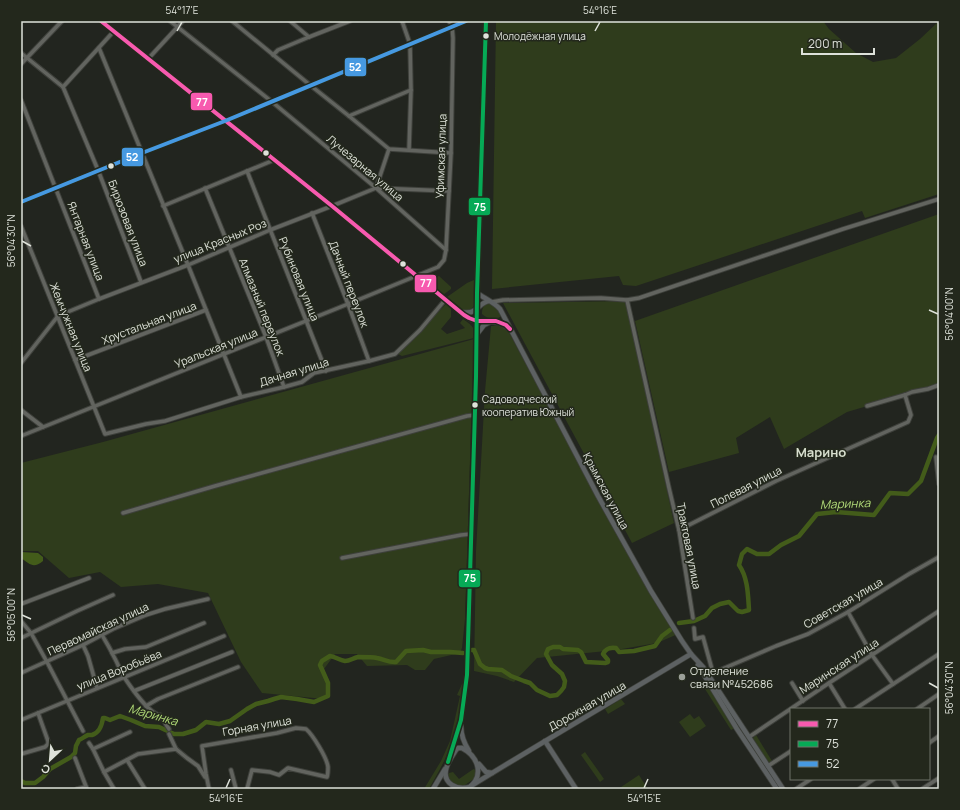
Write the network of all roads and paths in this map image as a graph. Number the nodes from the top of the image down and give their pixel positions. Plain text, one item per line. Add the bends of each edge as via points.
1 (62, 21) edge
2 (102, 21) edge
3 (170, 21) edge
4 (183, 21) edge
5 (232, 21) edge
6 (290, 21) edge
7 (350, 21) edge
8 (402, 21) edge
9 (449, 21) edge
10 (466, 21) edge
11 (486, 21) edge
12 (452, 26) junction
13 (177, 27) junction
14 (114, 31) junction
15 (309, 37) junction
16 (410, 44) junction
17 (99, 48) junction
18 (21, 53) edge
19 (273, 55) junction
20 (27, 58) junction
21 (148, 58) junction
22 (21, 64) edge
23 (310, 85) junction
24 (63, 87) junction
25 (411, 90) junction
26 (21, 100) edge
27 (271, 102) junction
28 (349, 116) junction
29 (225, 120) junction
30 (389, 150) junction
31 (409, 150) junction
32 (142, 153) junction
33 (451, 153) junction
34 (274, 160) junction
35 (98, 170) junction
36 (247, 171) junction
37 (56, 188) junction
38 (205, 188) junction
39 (376, 188) junction
40 (450, 191) junction
41 (939, 199) edge
42 (21, 202) edge
43 (163, 206) junction
44 (332, 206) junction
45 (312, 214) junction
46 (21, 226) edge
47 (270, 230) junction
48 (228, 248) junction
49 (446, 250) junction
50 (188, 265) junction
51 (417, 276) junction
52 (141, 282) junction
53 (477, 293) junction
54 (99, 299) junction
55 (445, 300) junction
56 (503, 300) junction
57 (627, 300) junction
58 (491, 302) junction
59 (348, 304) junction
60 (478, 308) junction
61 (206, 310) junction
62 (500, 310) junction
63 (478, 313) junction
64 (462, 314) junction
65 (58, 316) junction
66 (307, 321) junction
67 (477, 321) junction
68 (490, 321) junction
69 (496, 321) junction
70 (510, 330) junction
71 (477, 334) junction
72 (266, 338) junction
73 (224, 354) junction
74 (75, 360) junction
75 (369, 361) junction
76 (21, 363) edge
77 (326, 371) junction
78 (939, 386) edge
79 (284, 387) junction
80 (905, 395) junction
81 (241, 397) junction
82 (867, 406) dead end
83 (93, 407) junction
84 (21, 410) edge
85 (475, 415) junction
86 (43, 427) junction
87 (105, 434) joint
88 (21, 436) edge
89 (936, 457) dead end
90 (939, 484) edge
91 (123, 512) dead end
92 (679, 530) junction
93 (471, 534) junction
94 (939, 557) edge
95 (342, 558) dead end
96 (89, 578) dead end
97 (113, 595) dead end
98 (208, 599) dead end
99 (21, 604) edge
100 (939, 611) edge
101 (848, 612) junction
102 (693, 618) dead end
103 (21, 621) edge
104 (204, 623) dead end
105 (694, 628) dead end
106 (31, 633) junction
107 (102, 635) junction
108 (224, 636) dead end
109 (21, 638) edge
110 (83, 645) junction
111 (232, 652) dead end
112 (112, 653) junction
113 (939, 654) edge
114 (692, 655) junction
115 (872, 655) junction
116 (47, 662) junction
117 (238, 667) dead end
118 (713, 673) junction
119 (21, 674) edge
120 (709, 676) junction
121 (124, 677) junction
122 (792, 683) dead end
123 (829, 683) junction
124 (893, 684) junction
125 (97, 688) junction
126 (134, 691) junction
127 (939, 694) edge
128 (67, 701) junction
129 (803, 701) junction
130 (146, 706) junction
131 (792, 708) edge
132 (844, 708) edge
133 (857, 708) edge
134 (918, 708) edge
135 (790, 710) edge
136 (38, 713) junction
137 (21, 720) edge
138 (461, 720) junction
139 (83, 731) dead end
140 (130, 732) dead end
141 (939, 736) edge
142 (749, 737) junction
143 (545, 741) junction
144 (930, 742) edge
145 (89, 743) dead end
146 (93, 749) junction
147 (176, 749) junction
148 (755, 751) junction
149 (790, 752) edge
150 (21, 754) edge
151 (472, 756) junction
152 (75, 758) dead end
153 (127, 760) junction
154 (448, 763) junction
155 (768, 766) junction
156 (231, 770) dead end
157 (104, 772) junction
158 (492, 773) junction
159 (939, 778) edge
160 (810, 780) edge
161 (872, 780) edge
162 (893, 780) edge
163 (469, 787) edge
164 (87, 788) edge
165 (77, 789) edge
166 (114, 789) edge
167 (145, 789) edge
168 (209, 789) edge
169 (236, 789) edge
170 (247, 789) edge
171 (433, 789) edge
172 (576, 789) edge
173 (777, 789) edge
174 (783, 789) edge
175 (796, 789) edge
176 (859, 789) edge
177 (898, 789) edge
178 (922, 789) edge

1 - 20 street
2 - 14 main road
3 - 13 street, Лучезарная улица
4 - 13 street
5 - 19 street
6 - 15 street
7 - 15 street
8 - 16 street
9 - 12 street, Уфимская улица
10 - 12 street
11 - 53 main road
12 - 16 street
12 - 33 street, Уфимская улица
13 - 21 street
13 - 27 street, Лучезарная улица
14 - 17 street
14 - 21 main road
15 - 19 street via 278,50
16 - 23 street
16 - 25 street
17 - 24 street
17 - 32 street
18 - 20 street, Бирюзовая улица
19 - 23 street
20 - 22 street
20 - 24 street, Бирюзовая улица
21 - 29 main road
23 - 27 street
23 - 28 street
24 - 35 street, Бирюзовая улица
25 - 28 street
25 - 31 street
26 - 37 street, Янтарная улица
27 - 29 street
27 - 39 street, Лучезарная улица
28 - 30 street
29 - 32 street
29 - 34 main road
30 - 31 street
30 - 39 street
31 - 33 street
32 - 35 street
32 - 43 street
33 - 40 street, Уфимская улица
34 - 36 street
34 - 44 main road
35 - 37 street
35 - 52 street, Бирюзовая улица
36 - 38 street
36 - 47 street, Рубиновая улица
37 - 42 street
37 - 54 street, Янтарная улица
38 - 43 street
38 - 48 street, Алмазный переулок
39 - 40 street, улица Красных Роз
39 - 44 street, улица Красных Роз
39 - 49 street, Лучезарная улица
40 - 49 street, Уфимская улица
41 - 57 street
43 - 50 street
44 - 45 street, улица Красных Роз
44 - 51 main road
45 - 47 street, улица Красных Роз
45 - 59 street, Дачный переулок
46 - 65 street, Жемчужная улица
47 - 48 street, улица Красных Роз
47 - 66 street, Рубиновая улица
48 - 50 street, улица Красных Роз
48 - 72 street, Алмазный переулок
49 - 51 street, Уфимская улица via 444,260 438,267
50 - 52 street, улица Красных Роз
50 - 61 street
51 - 55 main road
51 - 59 street, Уральская улица
52 - 54 street, улица Красных Роз
53 - 58 main road
53 - 60 main road
54 - 65 street, улица Красных Роз
55 - 64 main road
55 - 75 street, Дачная улица via 420,330 395,354
56 - 57 street
56 - 58 street
56 - 62 street
57 - 92 street, Трактовая улица
58 - 60 main road via 485,301
58 - 62 main road
59 - 66 street, Уральская улица
59 - 75 street, Дачный переулок
60 - 63 main road
60 - 64 main road
61 - 73 street
61 - 74 street, Хрустальная улица
62 - 69 main road via 501,318
62 - 70 main road, Крымская улица
63 - 67 main road
63 - 68 main road
64 - 67 main road
64 - 71 main road via 477,329
65 - 74 street, Жемчужная улица
65 - 76 street, улица Красных Роз
66 - 72 street, Уральская улица
66 - 77 street, Рубиновая улица
67 - 68 main road
67 - 71 main road
68 - 69 main road
68 - 71 main road
69 - 70 main road via 506,325
70 - 114 main road, Крымская улица via 651,591
71 - 85 main road
72 - 73 street, Уральская улица
72 - 79 street, Алмазный переулок
73 - 81 street
73 - 83 street, Уральская улица
74 - 83 street, Жемчужная улица
75 - 77 street, Дачная улица
77 - 79 street, Дачная улица via 314,373 302,382
78 - 80 street
79 - 81 street, Дачная улица
80 - 82 street
80 - 92 street, Полевая улица via 911,415 908,422 776,481
81 - 87 street, Дачная улица via 164,421
83 - 86 street, Уральская улица
83 - 87 street, Жемчужная улица
84 - 86 street
85 - 91 street
85 - 93 main road
86 - 88 street, Уральская улица
89 - 90 street
92 - 102 street, Трактовая улица
93 - 95 street
93 - 138 main road via 467,675
94 - 101 street, Советская улица
96 - 99 street
97 - 106 street
98 - 107 street, Первомайская улица via 146,615
100 - 115 street, Маринская улица
101 - 115 street
101 - 118 street, Советская улица via 808,634
103 - 106 street
104 - 112 street via 146,647
105 - 118 street via 695,639 703,637
106 - 109 street
106 - 116 street
107 - 110 street, Первомайская улица
107 - 112 street
108 - 121 street, улица Воробьёва
110 - 116 street, Первомайская улица
110 - 125 street
111 - 126 street
112 - 121 street
113 - 124 street
114 - 120 main road
114 - 143 main road, Дорожная улица
114 - 148 main road
115 - 123 street, Маринская улица
115 - 124 street
116 - 119 street, Первомайская улица
116 - 128 street
117 - 130 street
118 - 120 street, Советская улица
120 - 142 main road
121 - 125 street, улица Воробьёва
121 - 126 street
122 - 129 street
123 - 129 street, Маринская улица
123 - 132 street
124 - 133 street
125 - 128 street, улица Воробьёва
126 - 130 street
127 - 134 street
128 - 136 street, улица Воробьёва
128 - 139 street
129 - 131 street, Маринская улица
130 - 147 street via 156,715 160,715
135 - 142 street, Маринская улица
136 - 137 street, улица Воробьёва
136 - 150 street via 48,744
138 - 151 main road via 462,734
138 - 154 main road
140 - 146 street
141 - 144 street
142 - 148 main road
143 - 158 main road, Дорожная улица
143 - 172 main road
145 - 146 street
146 - 157 street
147 - 153 street via 138,754
147 - 168 street via 198,766
148 - 155 main road
148 - 173 main road
149 - 155 street
151 - 154 main road via 458,748
151 - 158 main road via 484,771
151 - 163 main road via 478,766 478,772 477,778
152 - 164 street
153 - 157 street
153 - 167 street
154 - 163 main road via 445,776 447,782 459,788
154 - 171 main road
155 - 174 main road
156 - 169 street
157 - 166 street
158 - 163 main road, Дорожная улица
159 - 178 street
160 - 175 street
161 - 176 street
162 - 177 street
164 - 165 street
168 - 170 street, Горная улица via 202,746 306,728 325,758 328,767 327,777 288,768 279,775 252,770

